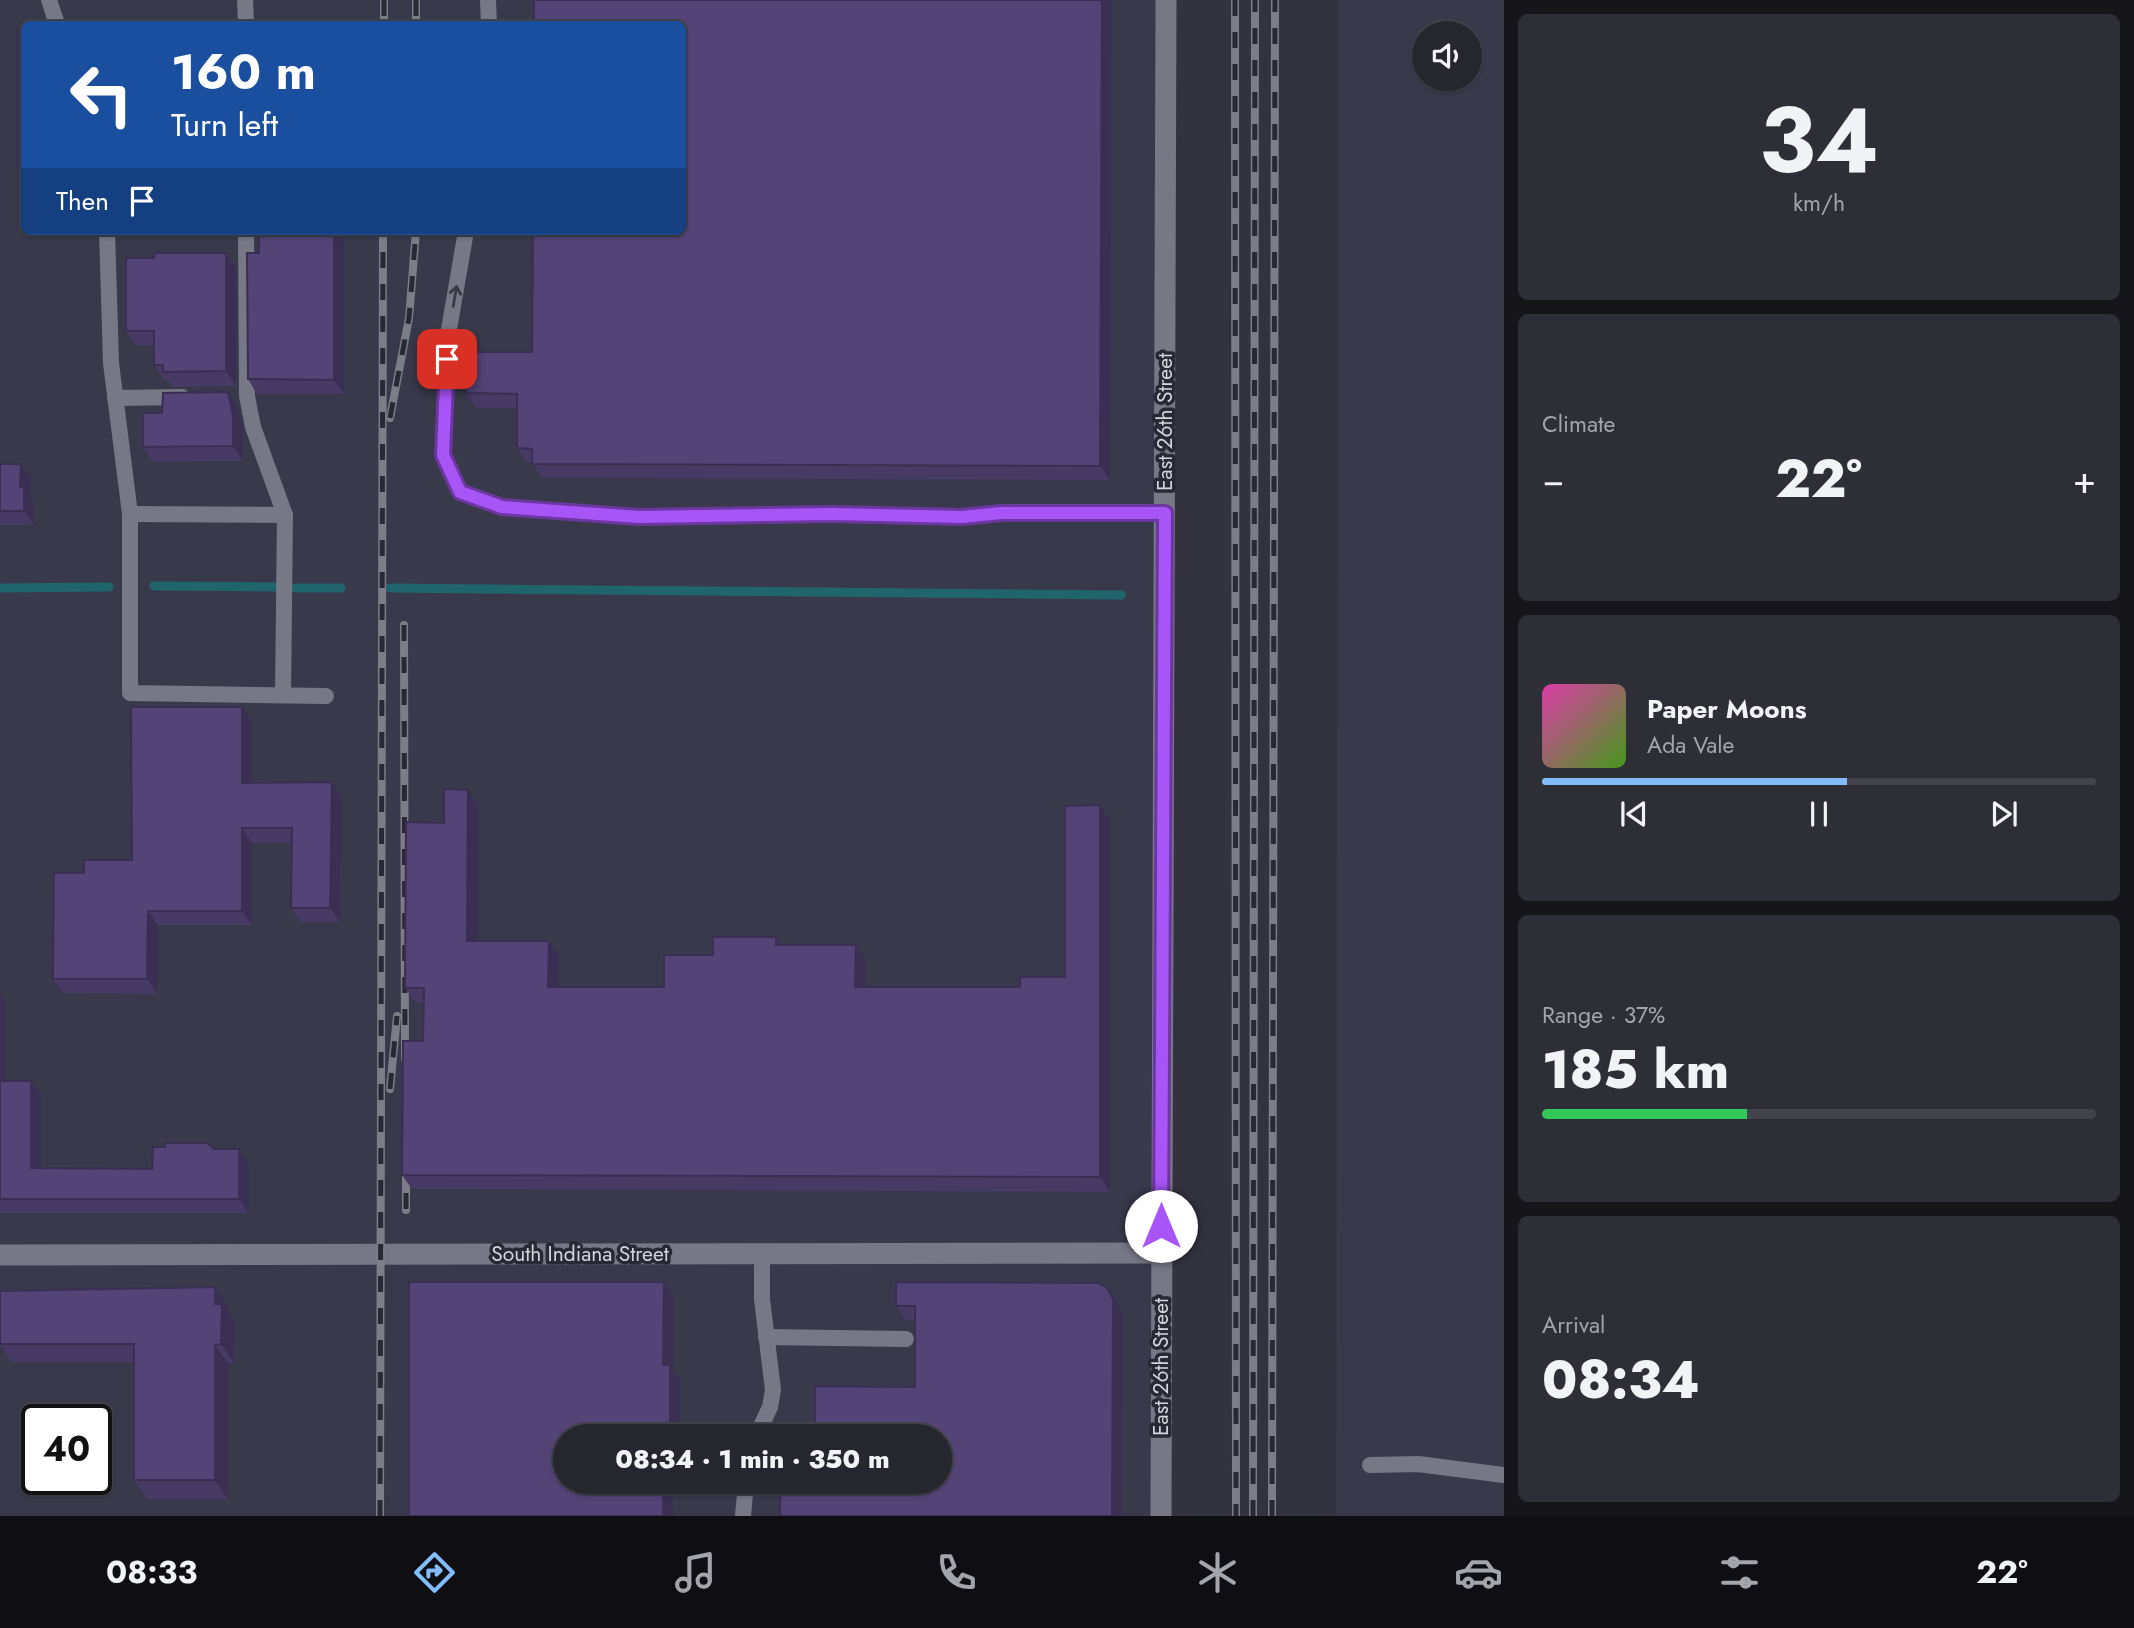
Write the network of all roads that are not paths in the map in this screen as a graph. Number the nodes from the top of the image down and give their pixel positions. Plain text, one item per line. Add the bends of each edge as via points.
1 (49, 0) edge
2 (246, 0) edge
3 (488, 0) edge
4 (1166, 0) edge
5 (56, 21) edge
6 (246, 21) edge
7 (489, 21) edge
8 (107, 235) edge
9 (246, 235) edge
10 (465, 235) edge
11 (194, 397) edge
12 (115, 398) junction
13 (1165, 513) junction
14 (130, 514) junction
15 (285, 515) junction
16 (283, 695) junction
17 (326, 696) dead end
18 (1161, 1253) junction
19 (762, 1254) junction
20 (0, 1255) edge
21 (766, 1337) junction
22 (906, 1339) dead end
23 (762, 1424) edge
24 (1370, 1465) dead end
25 (1504, 1475) edge
26 (745, 1494) edge
27 (743, 1516) edge
28 (1161, 1516) edge

1 - 5 lane
2 - 6 lane
3 - 7 lane
4 - 13 street, East 26th Street
8 - 12 lane
9 - 15 lane via 241,396
13 -> 10 lane via 639,517 502,507 460,492 443,455 448,335
11 - 12 lane
12 - 14 lane
13 - 18 street, East 26th Street
14 - 15 lane
14 - 16 lane via 130,693
15 - 16 lane
16 - 17 lane
18 - 19 street, South Indiana Street
18 - 28 street, East 26th Street
19 - 20 street, South Indiana Street
19 - 21 lane
21 - 22 lane
21 - 23 lane via 773,1390
24 - 25 lane via 1418,1464
26 - 27 lane

